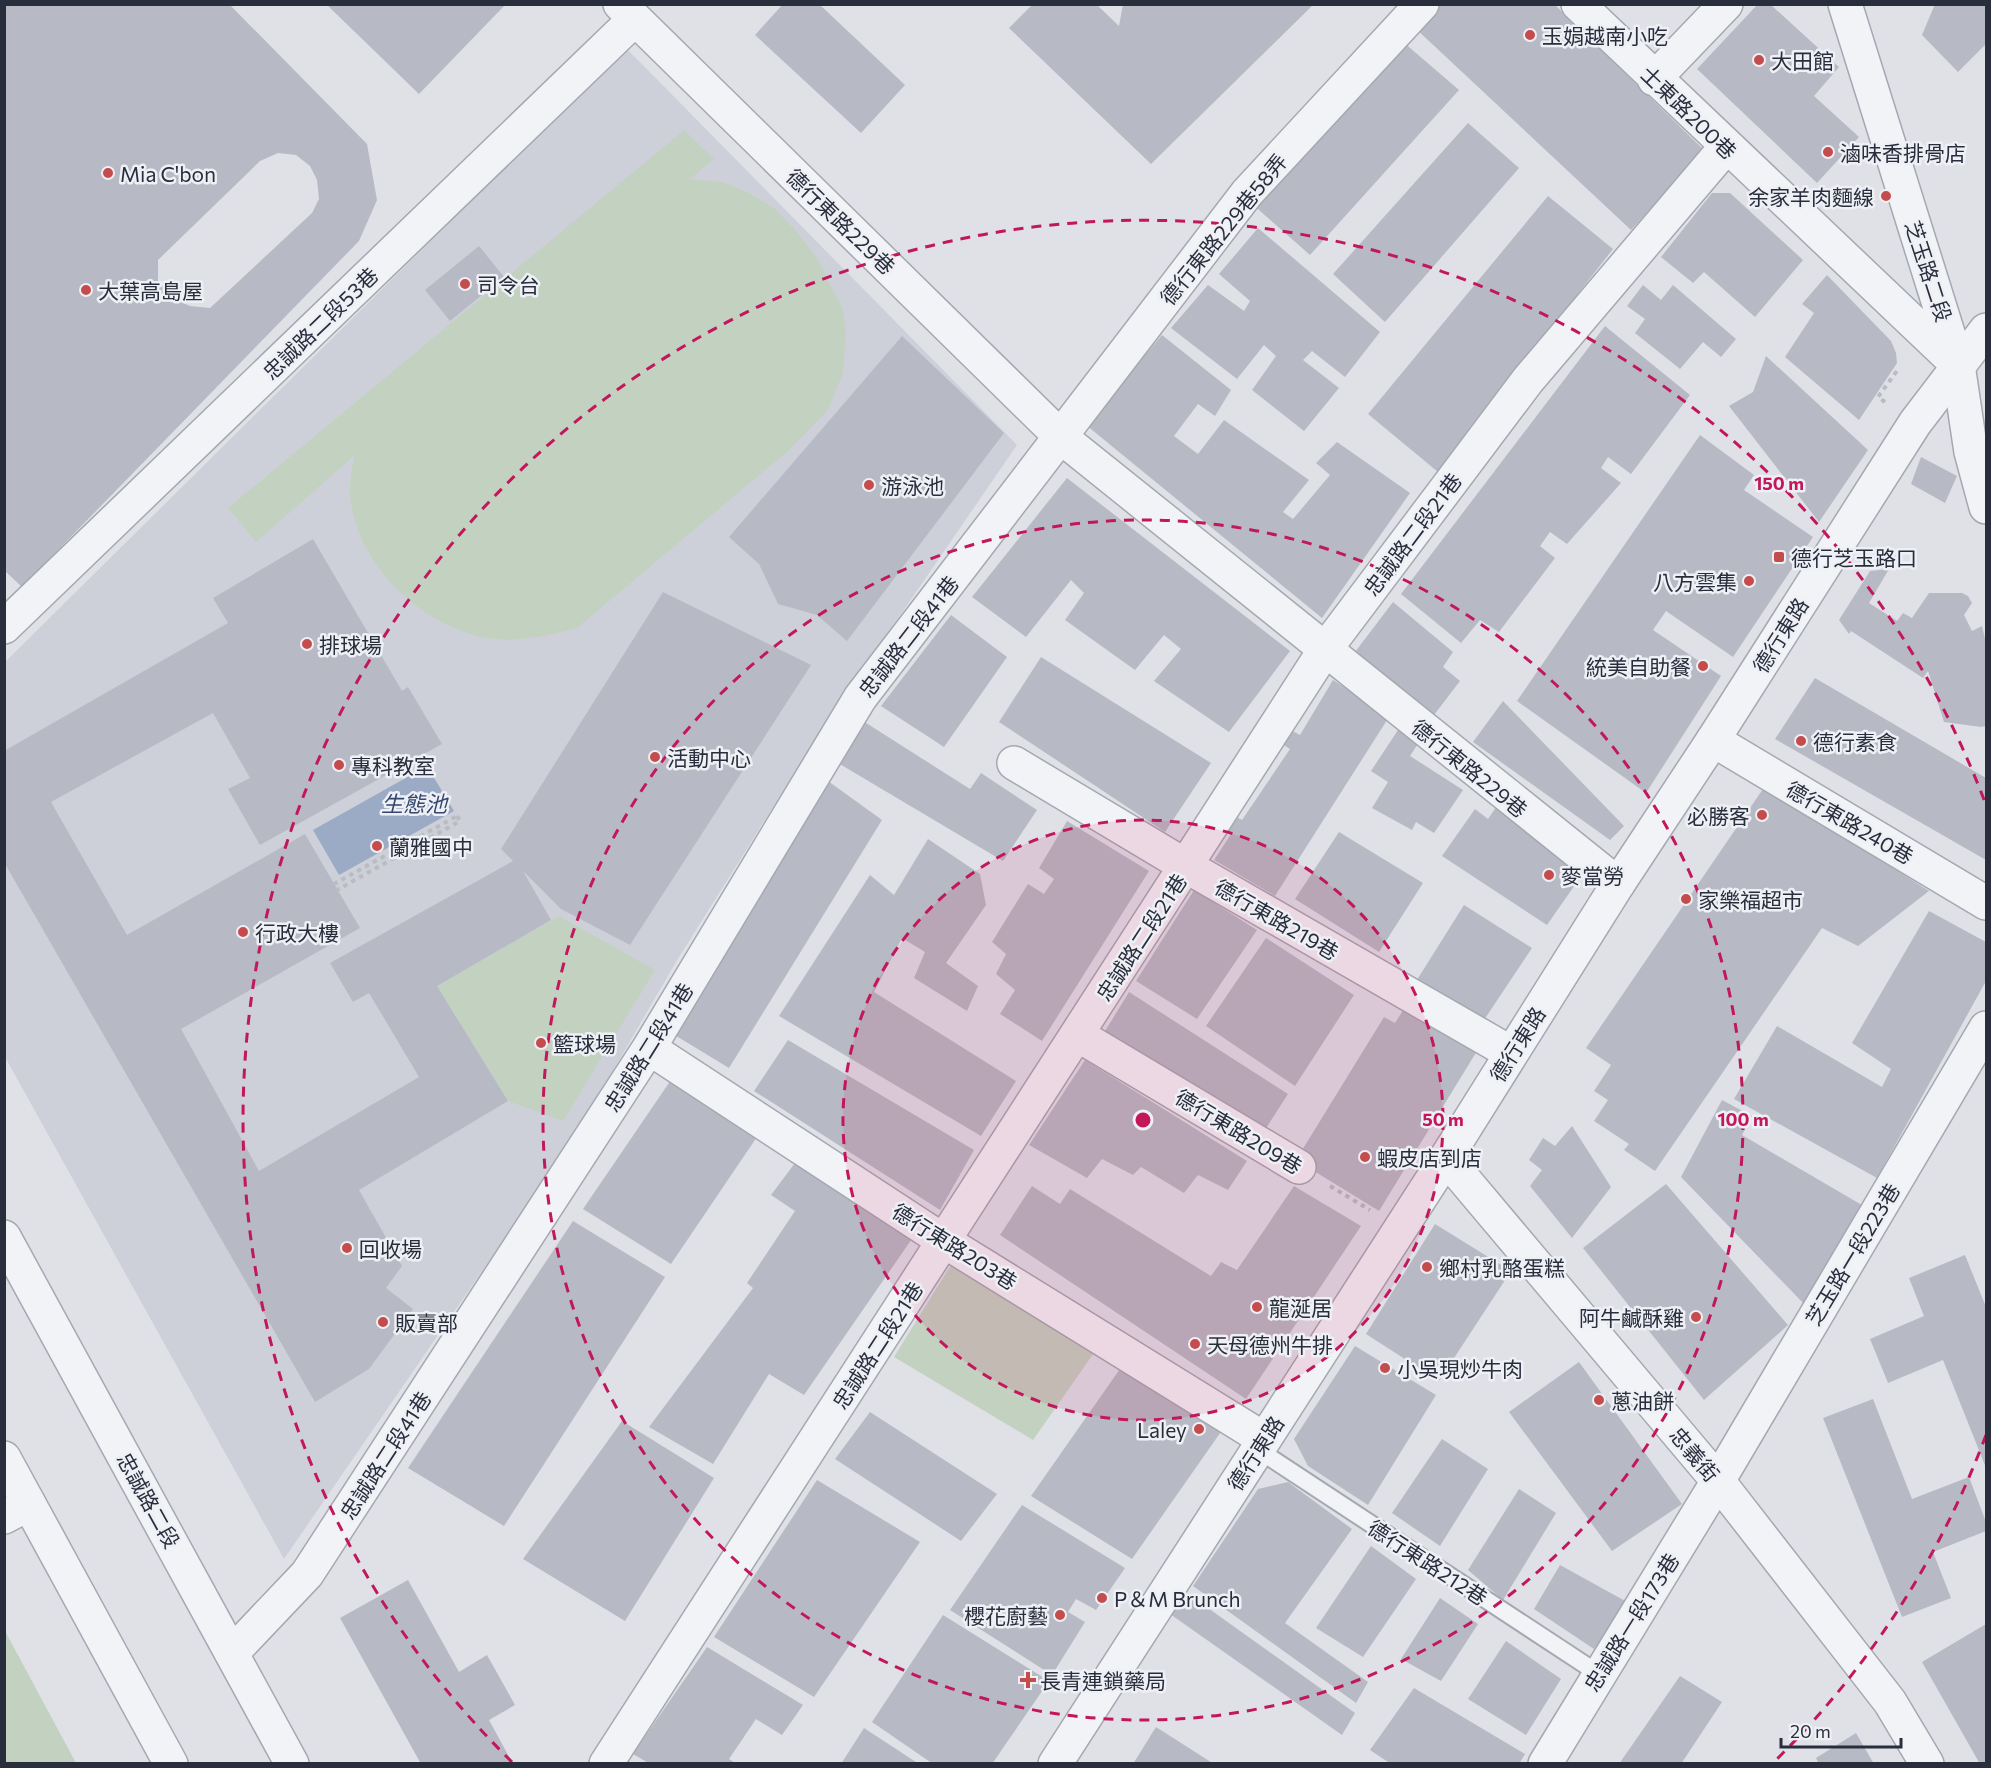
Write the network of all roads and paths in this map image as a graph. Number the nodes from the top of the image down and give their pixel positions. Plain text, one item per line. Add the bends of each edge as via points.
1 (1422, 4) edge
2 (1578, 4) edge
3 (1726, 4) edge
4 (1845, 4) edge
5 (635, 9) edge
6 (1654, 79) junction
7 (1726, 147) junction
8 (1986, 330) edge
9 (1958, 365) junction
10 (1899, 368) dead end
11 (1890, 406) dead end
12 (1062, 438) junction
13 (1986, 507) edge
14 (4, 627) edge
15 (1324, 651) junction
16 (1713, 740) junction
17 (1014, 763) dead end
18 (1186, 866) junction
19 (334, 884) joint
20 (1618, 884) junction
21 (1986, 903) edge
22 (1986, 1028) edge
23 (1078, 1035) junction
24 (649, 1048) junction
25 (1511, 1053) junction
26 (1446, 1158) junction
27 (1299, 1167) joint
28 (1401, 1229) junction
29 (4, 1237) edge
30 (944, 1241) junction
31 (1261, 1444) junction
32 (4, 1458) edge
33 (1718, 1481) junction
34 (17, 1511) edge
35 (232, 1653) junction
36 (1599, 1674) junction
37 (171, 1764) edge
38 (292, 1764) edge
39 (606, 1764) edge
40 (1055, 1764) edge
41 (1545, 1764) edge
42 (1927, 1764) edge

1 - 12 street, 德行東路229巷58弄 via 1247,193
2 - 6 street, 士東路200巷
3 - 6 street
4 - 9 street, 芝玉路二段
5 - 12 street, 德行東路229巷
5 - 14 street, 忠誠路二段53巷
6 - 7 street, 士東路200巷
7 - 9 street, 士東路200巷
7 - 15 street, 忠誠路二段21巷 via 1528,380
8 - 9 street, 德行東路
9 - 13 street, 芝玉路二段 via 1971,452
9 - 16 street, 德行東路 via 1915,423
10 - 11 path via 1878,398
12 - 15 street, 德行東路229巷
12 - 24 street, 忠誠路二段41巷 via 860,698
15 - 18 street, 忠誠路二段21巷
15 - 20 street, 德行東路229巷
16 - 20 street, 德行東路
16 - 21 street, 德行東路240巷
17 - 18 street, 德行東路219巷
18 - 23 street, 忠誠路二段21巷
18 - 25 street, 德行東路219巷
19 - 19 path via 457,816 460,821 337,890
20 - 25 street, 德行東路
22 - 33 street, 芝玉路一段223巷
23 - 27 street, 德行東路209巷
23 - 30 street, 忠誠路二段21巷
24 - 30 street, 德行東路203巷
24 - 35 street, 忠誠路二段41巷 via 307,1574
25 - 26 street, 德行東路
26 - 28 street, 德行東路
26 - 33 street, 忠義街
27 - 28 path, 德行東路209巷
28 - 31 street, 德行東路
29 - 35 street, 忠誠路二段
30 - 31 street, 德行東路203巷
30 - 39 street, 忠誠路二段21巷
31 - 36 lane, 德行東路212巷
31 - 40 street, 德行東路
32 - 34 street
33 - 36 street, 忠誠路一段173巷
33 - 42 street, 忠義街 via 1890,1702
34 - 37 street
35 - 38 street, 忠誠路二段
36 - 41 street, 忠誠路一段173巷

